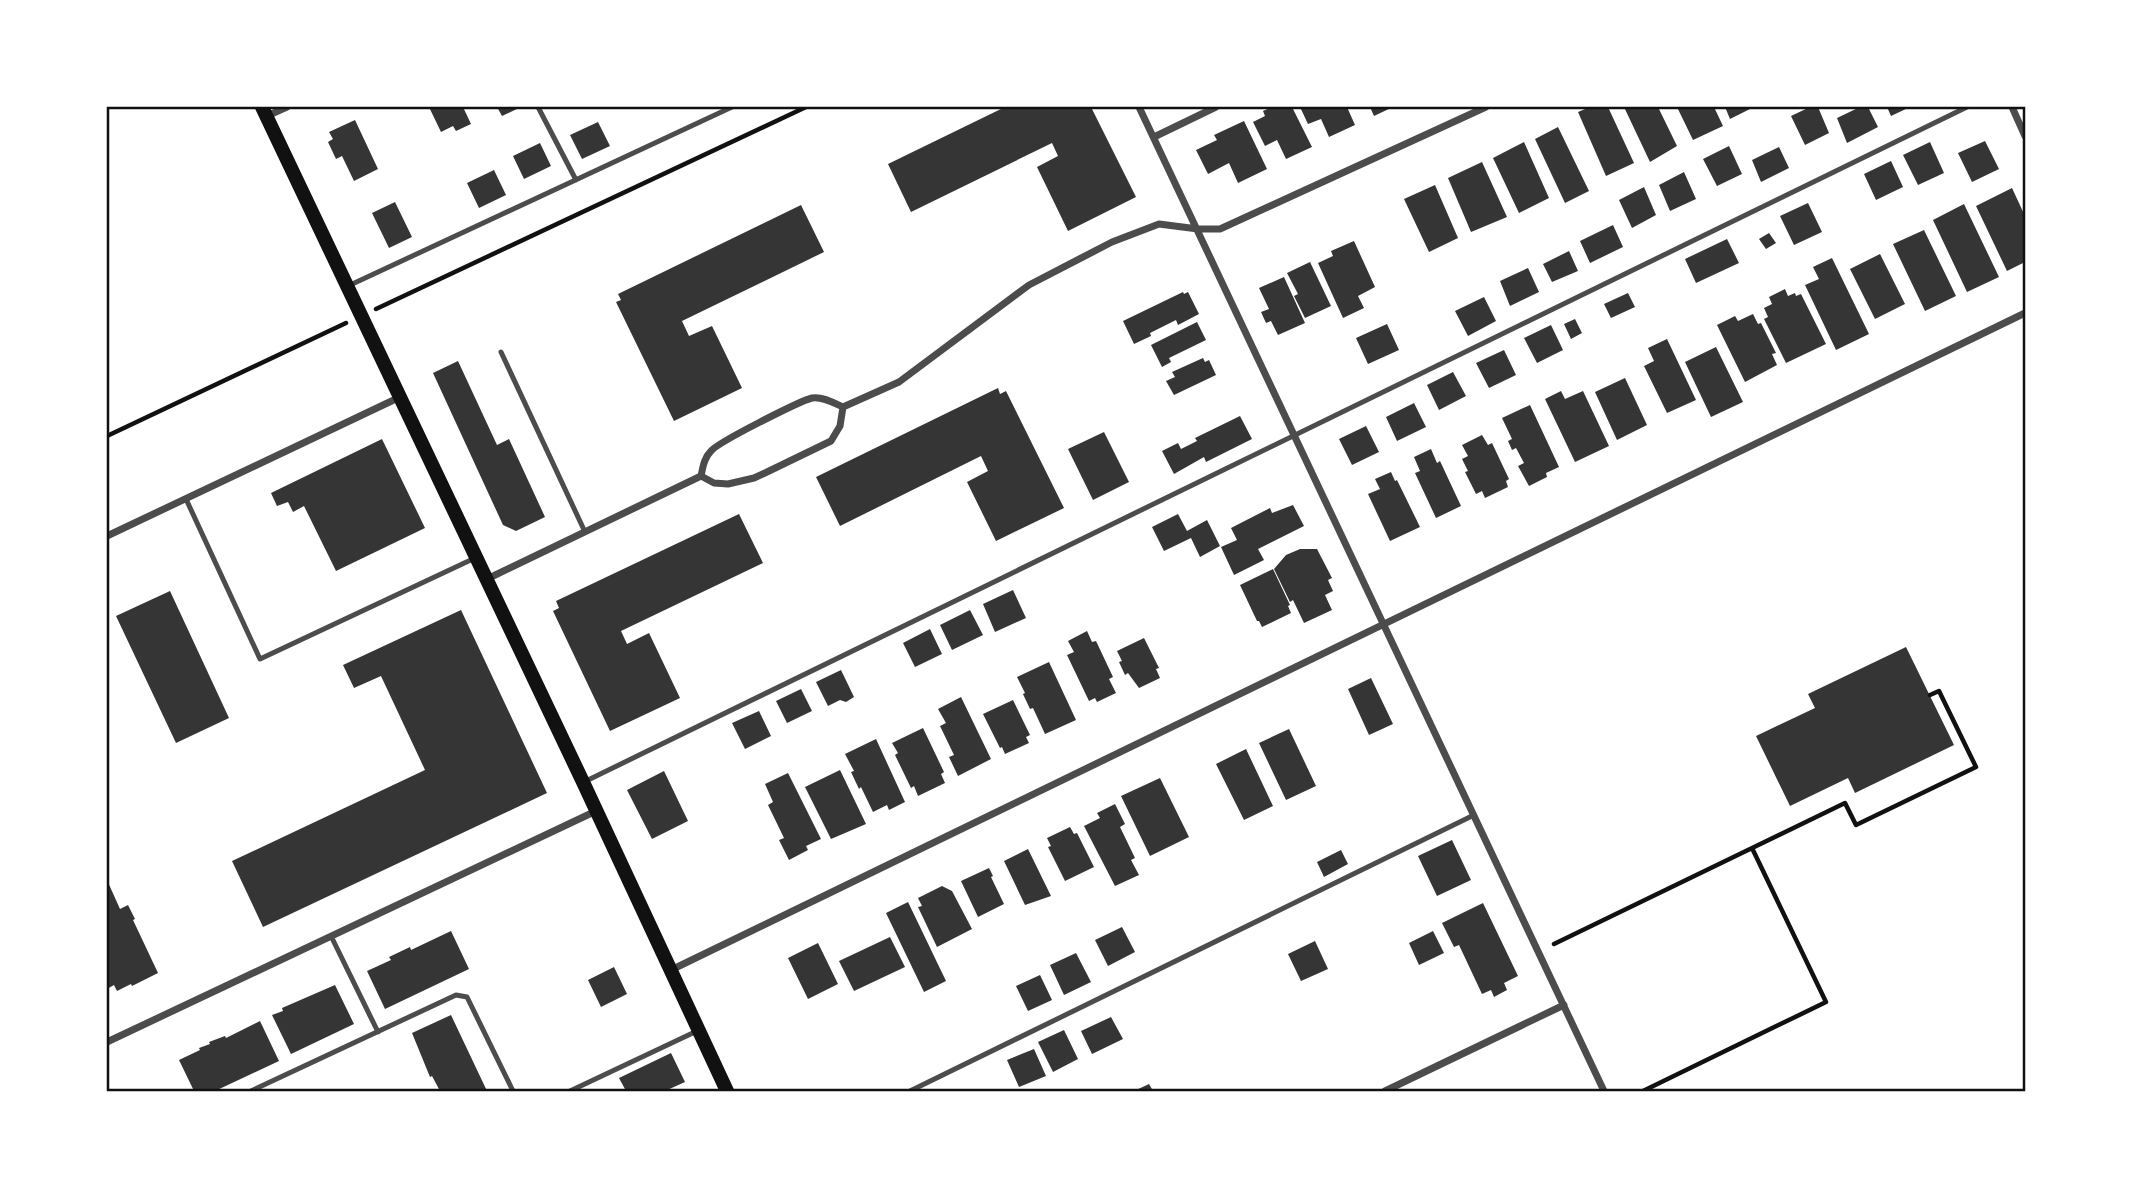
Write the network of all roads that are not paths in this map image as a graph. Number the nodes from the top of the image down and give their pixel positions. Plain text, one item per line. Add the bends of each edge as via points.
1 (287, 107) edge
2 (538, 107) edge
3 (732, 107) edge
4 (1139, 107) edge
5 (1216, 107) edge
6 (1486, 107) edge
7 (1967, 107) edge
8 (2012, 107) edge
9 (264, 112) edge
10 (2025, 136) edge
11 (1154, 137) junction
12 (576, 180) junction
13 (1198, 229) junction
14 (347, 287) junction
15 (2025, 313) edge
16 (501, 352) dead end
17 (401, 397) junction
18 (843, 407) junction
19 (1294, 434) junction
20 (701, 476) junction
21 (186, 499) junction
22 (585, 532) junction
23 (107, 536) edge
24 (476, 557) junction
25 (486, 580) junction
26 (1383, 623) junction
27 (583, 782) junction
28 (596, 811) junction
29 (1474, 815) junction
30 (331, 936) junction
31 (670, 970) junction
32 (1564, 1005) junction
33 (698, 1031) junction
34 (378, 1032) junction
35 (107, 1042) edge
36 (251, 1091) edge
37 (513, 1091) edge
38 (570, 1091) edge
39 (727, 1091) edge
40 (910, 1091) edge
41 (1385, 1091) edge
42 (1604, 1091) edge

1 - 9 street
2 - 12 lane
3 - 12 lane
4 - 11 street
5 - 11 street
6 - 13 street via 1220,229
7 - 19 lane
8 - 10 street
9 - 14 main road
11 - 13 street
12 - 14 lane
13 - 18 street via 1159,224 1100,248 1029,285 899,382
13 - 19 street
14 - 17 main road
15 - 26 street
16 - 22 lane
17 - 21 street
17 - 24 main road
18 - 20 street via 814,398 782,412 711,449
18 - 20 street via 831,441 754,478 728,484
19 - 26 street
19 - 27 lane
20 - 22 street
21 - 23 street
21 - 24 lane via 260,659
22 - 25 street
24 - 25 main road
25 - 27 main road
26 - 29 street
26 - 31 street
27 - 28 main road
28 - 30 street
28 - 31 main road
29 - 32 street
29 - 40 lane
30 - 34 lane
30 - 35 street
31 - 33 main road
32 - 41 street
32 - 42 street
33 - 38 lane
33 - 39 main road
34 - 36 lane
34 - 37 lane via 456,995 467,997

